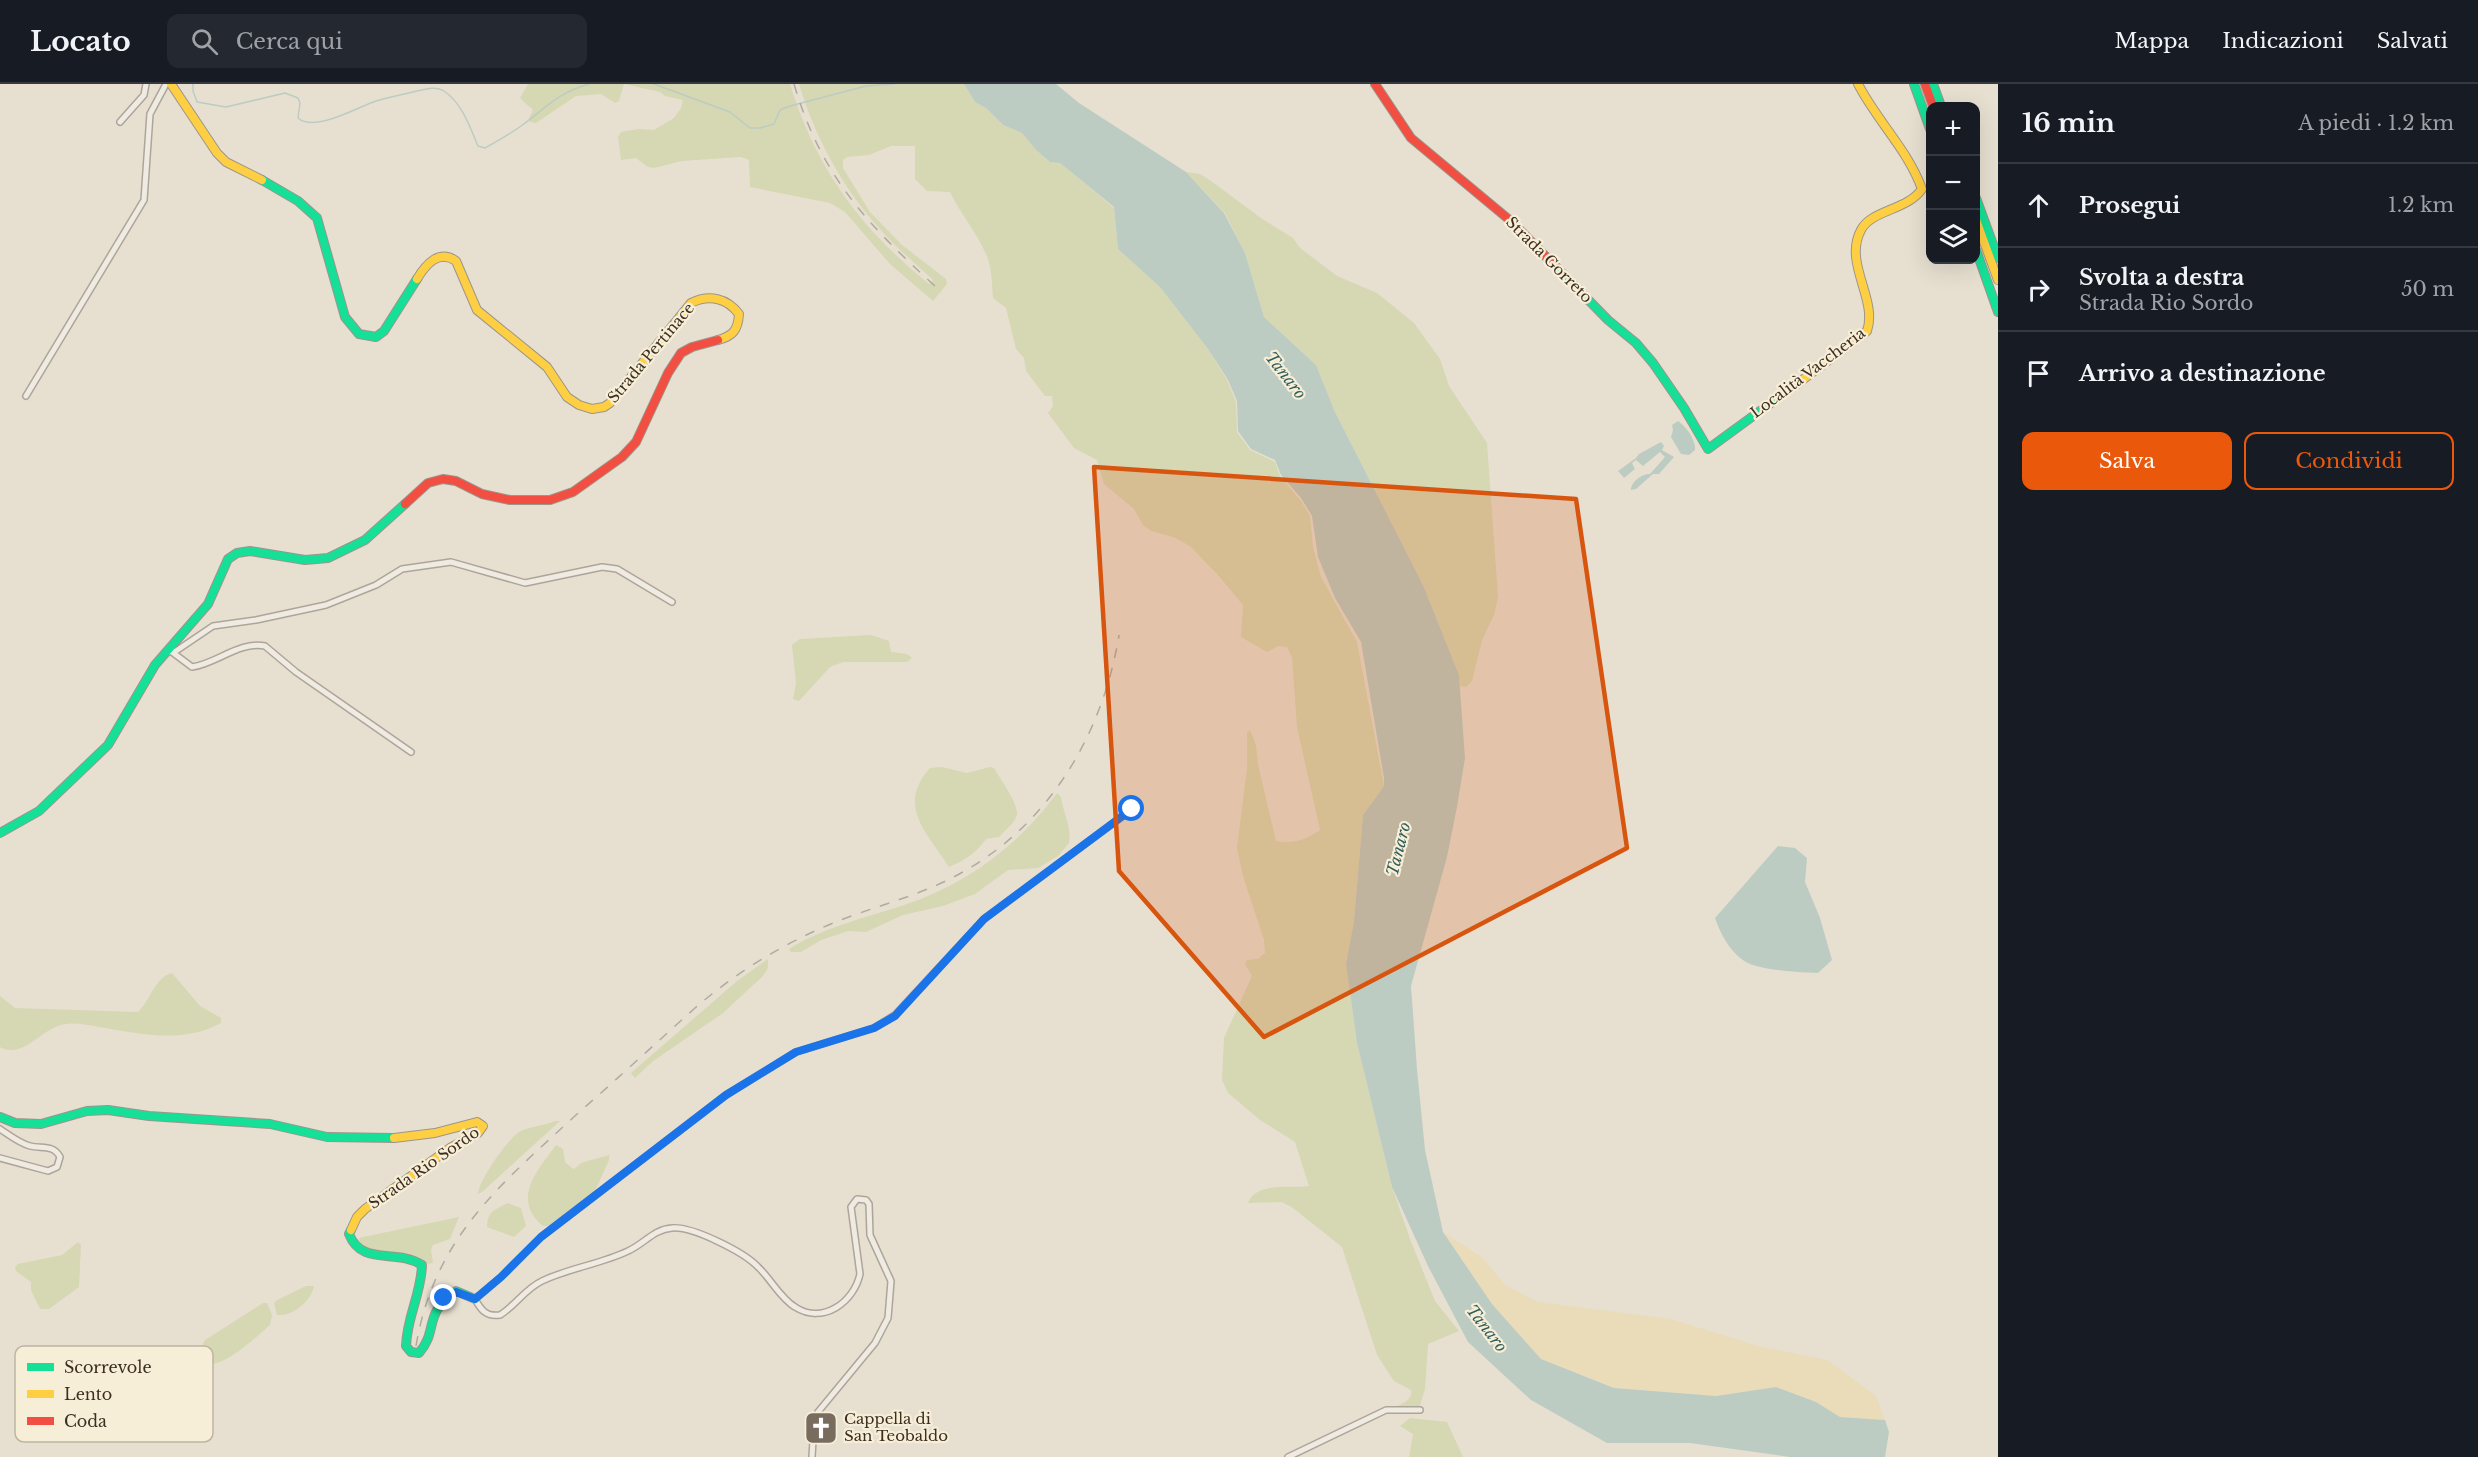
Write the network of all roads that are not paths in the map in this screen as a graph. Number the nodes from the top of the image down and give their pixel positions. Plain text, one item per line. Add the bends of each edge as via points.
1 (146, 84) edge
2 (169, 84) edge
3 (1375, 84) edge
4 (1858, 84) edge
5 (1914, 84) edge
6 (1924, 84) edge
7 (1933, 84) edge
8 (1931, 102) edge
9 (1940, 102) edge
10 (1926, 118) edge
11 (120, 122) dead end
12 (1980, 209) edge
13 (1980, 231) edge
14 (1998, 258) edge
15 (1980, 261) edge
16 (1998, 280) edge
17 (1998, 312) edge
18 (26, 396) dead end
19 (1708, 449) joint
20 (672, 602) dead end
21 (169, 652) junction
22 (411, 752) dead end
23 (1132, 809) dead end
24 (0, 833) edge
25 (0, 1117) edge
26 (0, 1129) edge
27 (0, 1158) edge
28 (475, 1299) junction
29 (1420, 1410) dead end
30 (812, 1457) edge
31 (1288, 1457) edge

1 - 11 street via 144,95
2 - 18 street via 150,114 144,200
2 - 21 main road, Strada Pertinace via 226,162 309,208 316,218 342,312 357,335 376,337 384,331 427,263 446,255 461,265 470,300 477,310 547,367 570,399 588,409 600,410 610,403 691,303 704,297 723,301 735,308 740,320 728,338 682,351 636,442 573,494 545,500 501,499 448,478 437,478 365,540 328,558 305,560 250,551 237,553 222,568 202,613
3 - 19 main road, Strada Gorreto via 1411,138 1512,222 1608,321 1636,343
4 - 19 main road, Località Vaccheria via 1870,106 1902,145 1922,189 1916,198 1859,229 1856,245 1869,326 1861,337
5 - 10 main road
6 - 8 main road
7 - 9 main road
12 - 14 main road
13 - 16 main road
15 - 17 main road
20 - 21 street via 617,569 603,567 525,583 452,562 402,569 368,589 326,605 213,626
21 - 22 street via 192,667 235,651 265,646
21 - 24 main road via 95,759 39,811
23 - 28 street via 984,919 895,1016 874,1028 796,1052 726,1095 541,1237
25 - 28 main road, Strada Rio Sordo via 36,1126 108,1110 272,1124 305,1133 361,1140 433,1134 481,1123 478,1133 450,1148 365,1209 349,1234 353,1246 362,1254 410,1257 422,1266 421,1287 407,1325 406,1346 411,1352 423,1349 433,1313 444,1298 456,1292
26 - 27 street via 30,1146 49,1147 60,1157 57,1167 48,1171
28 - 30 street via 485,1313 500,1315 540,1282 628,1252 656,1232 679,1228 696,1232 748,1259 795,1308 826,1312 842,1304 859,1282 851,1207 857,1199 866,1200 870,1235 891,1281 888,1318 875,1343 818,1412
29 - 31 street via 1386,1410

